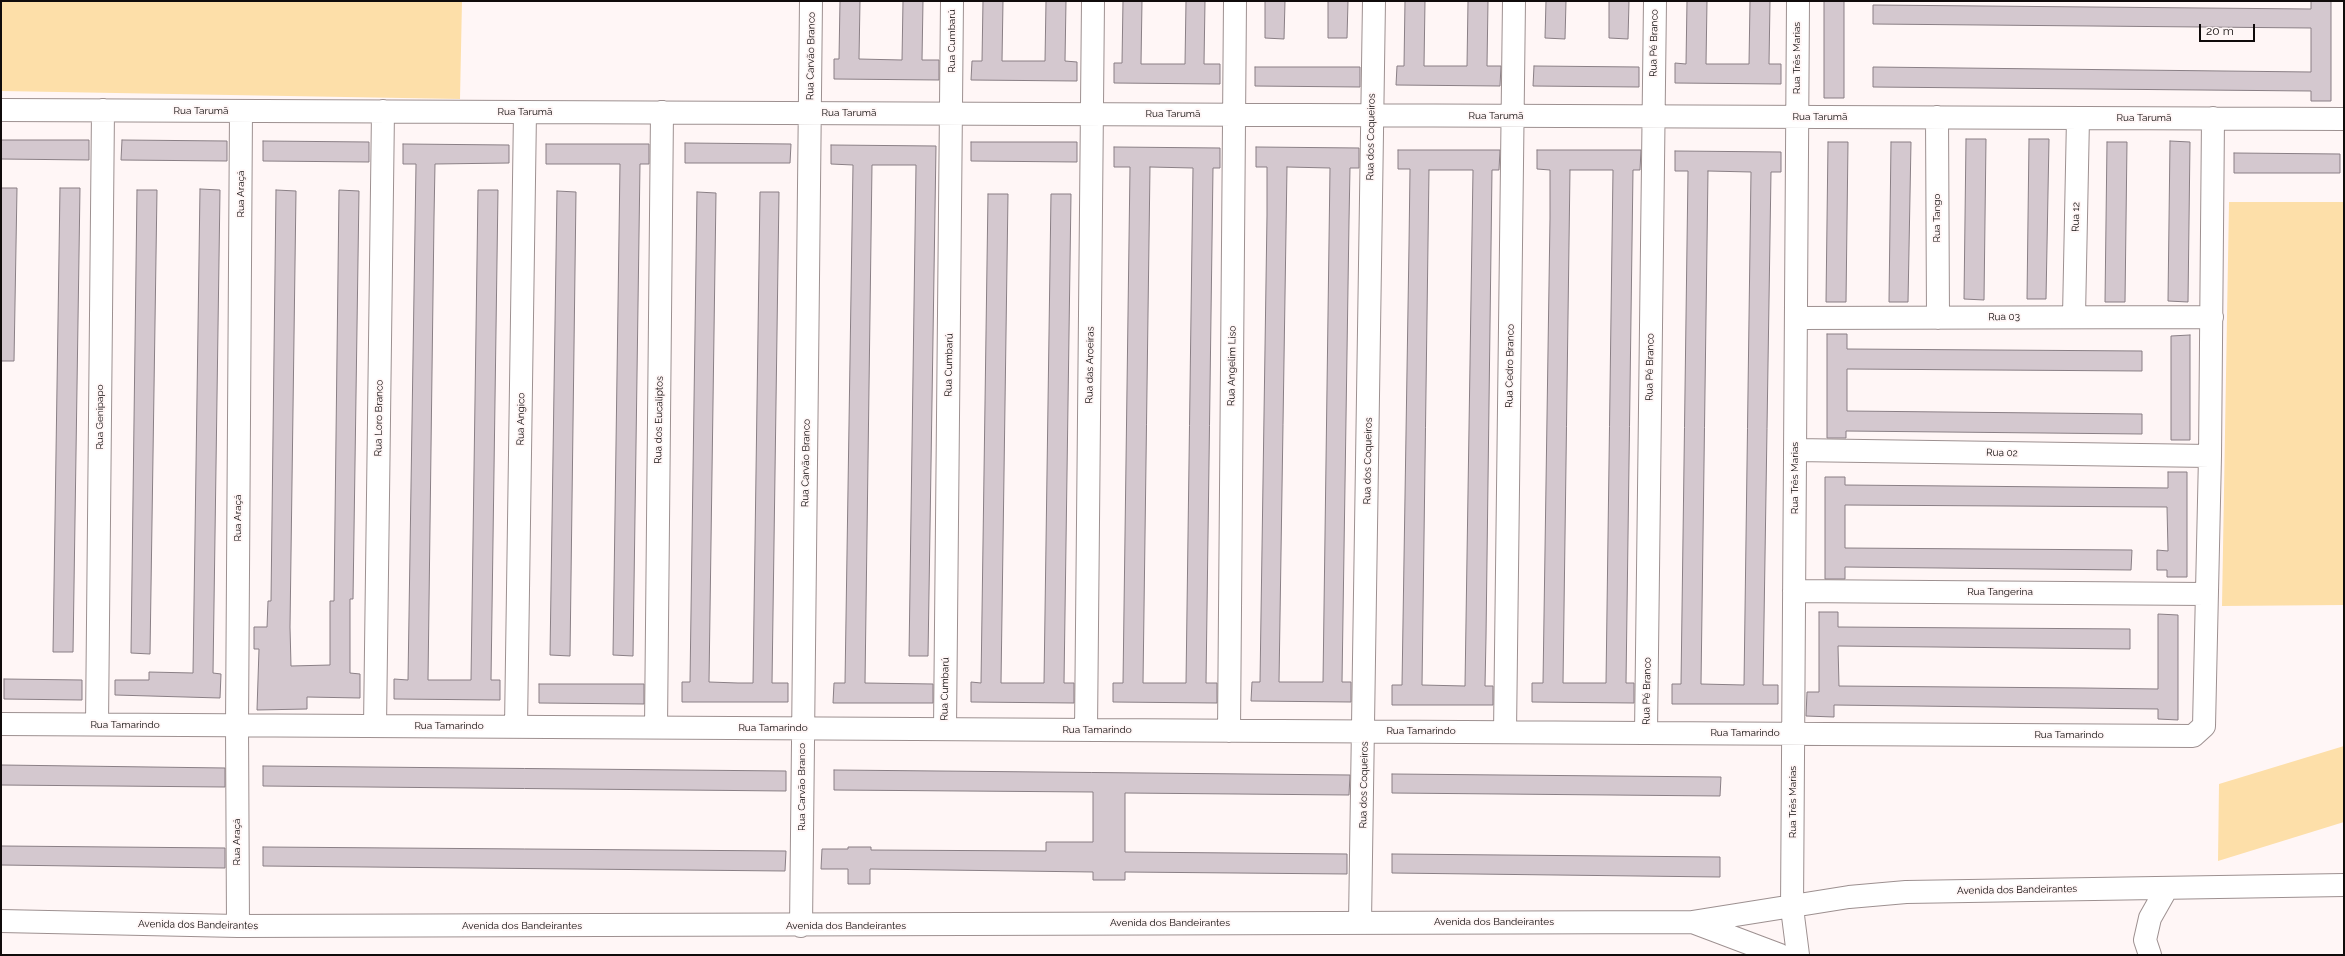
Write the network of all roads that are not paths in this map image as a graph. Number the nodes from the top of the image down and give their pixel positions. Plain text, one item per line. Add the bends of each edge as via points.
1 (811, 1) edge
2 (952, 1) edge
3 (1093, 1) edge
4 (1235, 1) edge
5 (1374, 1) edge
6 (1514, 1) edge
7 (1655, 1) edge
8 (1798, 1) edge
9 (1, 110) edge
10 (103, 110) junction
11 (241, 111) junction
12 (384, 111) junction
13 (525, 112) junction
14 (662, 112) junction
15 (810, 113) junction
16 (952, 114) junction
17 (1093, 114) junction
18 (1235, 114) junction
19 (1372, 115) junction
20 (1513, 116) junction
21 (1653, 116) junction
22 (1797, 117) junction
23 (1937, 117) junction
24 (2078, 118) junction
25 (2213, 118) junction
26 (2344, 119) edge
27 (2074, 316) junction
28 (2212, 317) junction
29 (1796, 318) junction
30 (1938, 318) junction
31 (1795, 450) junction
32 (2210, 456) junction
33 (1794, 591) junction
34 (2206, 594) junction
35 (1, 724) edge
36 (98, 724) junction
37 (237, 725) junction
38 (375, 726) junction
39 (516, 726) junction
40 (656, 727) junction
41 (802, 728) junction
42 (945, 729) junction
43 (1086, 730) junction
44 (1229, 730) junction
45 (1365, 731) junction
46 (1505, 732) junction
47 (1646, 733) junction
48 (1793, 734) junction
49 (2344, 885) edge
50 (2167, 888) junction
51 (1792, 908) junction
52 (1, 920) edge
53 (1360, 922) junction
54 (1692, 922) junction
55 (238, 926) junction
56 (801, 926) junction
57 (1780, 955) edge
58 (1798, 955) edge
59 (2150, 955) edge

1 - 15 street, Rua Carvão Branco
2 - 16 street, Rua Cumbarú
3 - 17 street, Rua das Aroeiras
4 - 18 street, Rua Angelim Liso
5 - 19 street, Rua dos Coqueiros
6 - 20 street, Rua Cedro Branco
7 - 21 street, Rua Pé Branco
8 - 22 street, Rua Três Marias
9 - 10 street, Rua Tarumã
10 - 11 street, Rua Tarumã
10 - 36 street, Rua Genipapo
11 - 12 street, Rua Tarumã
11 - 37 street, Rua Araçá
12 - 13 street, Rua Tarumã
12 - 38 street, Rua Loro Branco
13 - 14 street, Rua Tarumã
13 - 39 street, Rua Angico
14 - 15 street, Rua Tarumã
14 - 40 street, Rua dos Eucaliptos
15 - 16 street, Rua Tarumã
15 - 41 street, Rua Carvão Branco
16 - 17 street, Rua Tarumã
16 - 42 street, Rua Cumbarú
17 - 18 street, Rua Tarumã
17 - 43 street, Rua das Aroeiras
18 - 19 street, Rua Tarumã
18 - 44 street, Rua Angelim Liso
19 - 20 street, Rua Tarumã
19 - 45 street, Rua dos Coqueiros
20 - 21 street, Rua Tarumã
20 - 46 street, Rua Cedro Branco
21 - 22 street, Rua Tarumã
21 - 47 street, Rua Pé Branco
22 - 23 street, Rua Tarumã
22 - 29 street, Rua Três Marias
23 - 24 street, Rua Tarumã
23 - 30 street, Rua Tango
24 - 25 street, Rua Tarumã
24 - 27 street, Rua 12
25 - 26 street, Rua Tarumã
25 - 28 street
27 - 28 street, Rua 03
27 - 30 street, Rua 03
28 - 32 street
29 - 30 street, Rua 03
29 - 31 street, Rua Três Marias
31 - 32 street, Rua 02
31 - 33 street, Rua Três Marias
32 - 34 street
33 - 34 street, Rua Tangerina
33 - 48 street, Rua Três Marias
34 - 48 street, Rua Tamarindo via 2204,726 2193,736
35 - 36 street, Rua Tamarindo
36 - 37 street, Rua Tamarindo
37 - 38 street, Rua Tamarindo
37 - 55 street, Rua Araçá
38 - 39 street, Rua Tamarindo
39 - 40 street, Rua Tamarindo
40 - 41 street, Rua Tamarindo
41 - 42 street, Rua Tamarindo
41 - 56 street, Rua Carvão Branco
42 - 43 street, Rua Tamarindo
43 - 44 street, Rua Tamarindo
44 - 45 street, Rua Tamarindo
45 - 46 street, Rua Tamarindo
45 - 53 street, Rua dos Coqueiros
46 - 47 street, Rua Tamarindo
47 - 48 street, Rua Tamarindo
48 - 51 street, Rua Três Marias
49 - 50 street, Avenida dos Bandeirantes
50 - 51 street, Avenida dos Bandeirantes via 1906,892 1849,897
50 - 59 street via 2150,918 2145,940
51 - 54 street, Avenida dos Bandeirantes
51 - 58 street, Rua Três Marias
52 - 55 street, Avenida dos Bandeirantes
53 - 54 street, Avenida dos Bandeirantes
53 - 56 street, Avenida dos Bandeirantes
54 - 57 street, Avenida dos Bandeirantes
55 - 56 street, Avenida dos Bandeirantes

